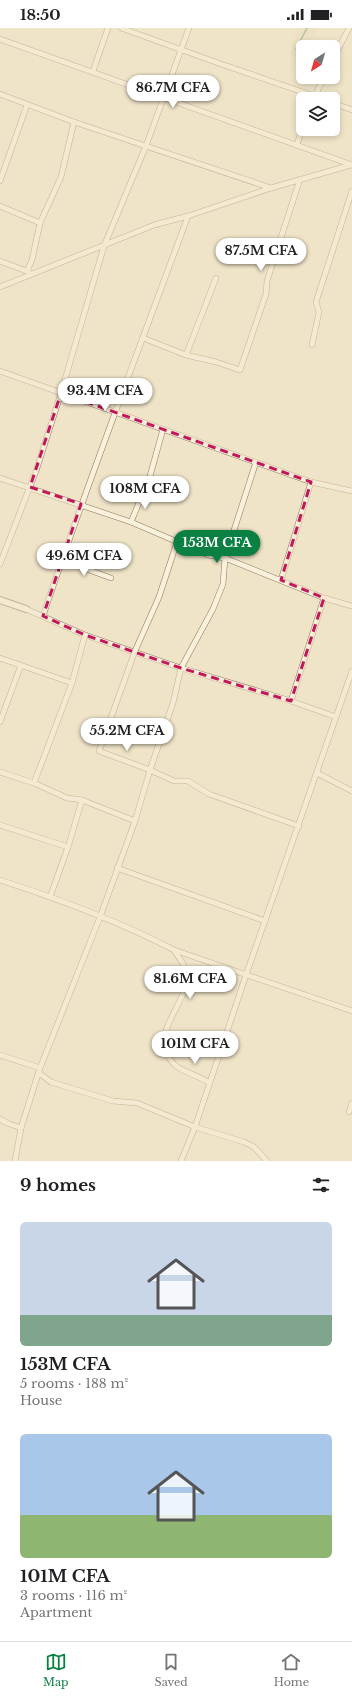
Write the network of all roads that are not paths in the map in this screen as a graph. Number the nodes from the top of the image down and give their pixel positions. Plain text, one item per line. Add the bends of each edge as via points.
1 (108, 28) edge
2 (121, 28) edge
3 (189, 28) edge
4 (349, 28) edge
5 (0, 38) edge
6 (340, 45) edge
7 (181, 50) junction
8 (93, 71) junction
9 (300, 92) edge
10 (0, 94) edge
11 (163, 96) junction
12 (27, 105) junction
13 (340, 106) edge
14 (352, 110) edge
15 (74, 122) junction
16 (300, 136) edge
17 (297, 144) junction
18 (146, 146) junction
19 (352, 165) edge
20 (300, 180) junction
21 (0, 181) edge
22 (270, 188) junction
23 (352, 191) edge
24 (0, 206) edge
25 (188, 216) junction
26 (40, 223) junction
27 (104, 246) junction
28 (0, 260) edge
29 (30, 272) junction
30 (216, 278) dead end
31 (0, 287) edge
32 (143, 338) junction
33 (312, 345) dead end
34 (186, 355) junction
35 (0, 371) edge
36 (61, 393) junction
37 (115, 411) junction
38 (163, 429) junction
39 (256, 462) junction
40 (0, 478) edge
41 (311, 482) junction
42 (30, 488) junction
43 (352, 491) edge
44 (81, 504) junction
45 (131, 522) junction
46 (177, 542) junction
47 (225, 558) junction
48 (62, 560) junction
49 (0, 564) edge
50 (111, 578) dead end
51 (281, 580) junction
52 (324, 598) junction
53 (0, 600) edge
54 (352, 606) edge
55 (26, 609) joint
56 (43, 616) junction
57 (85, 635) junction
58 (135, 651) junction
59 (0, 658) edge
60 (20, 665) junction
61 (181, 668) junction
62 (352, 671) edge
63 (72, 683) junction
64 (291, 701) junction
65 (336, 717) junction
66 (0, 722) edge
67 (150, 770) junction
68 (0, 772) edge
69 (317, 773) junction
70 (34, 784) junction
71 (352, 791) edge
72 (82, 800) junction
73 (135, 821) junction
74 (0, 825) edge
75 (299, 826) junction
76 (68, 847) junction
77 (116, 868) junction
78 (0, 880) edge
79 (50, 896) junction
80 (100, 917) junction
81 (265, 921) junction
82 (174, 950) junction
83 (246, 975) junction
84 (352, 1011) edge
85 (0, 1055) edge
86 (40, 1070) junction
87 (209, 1083) junction
88 (352, 1103) edge
89 (350, 1112) dead end
90 (0, 1119) edge
91 (21, 1128) junction
92 (195, 1128) junction
93 (15, 1161) edge
94 (181, 1161) edge
95 (267, 1161) edge

1 - 8 street
2 - 7 street
3 - 7 street
4 - 6 street
5 - 8 street
7 - 9 street
7 - 11 street
8 - 11 street
10 - 12 street
11 - 17 street
11 - 18 street
12 - 15 street
12 - 21 street
13 - 14 street
15 - 18 street
15 - 26 street via 61,176
16 - 17 street
17 - 19 street
18 - 22 street
18 - 27 street
19 - 20 street
20 - 22 street
20 - 34 street via 266,281 266,294 240,370
22 - 25 street
23 - 33 street via 316,302 319,312
24 - 26 street
25 - 27 street via 154,225
25 - 32 street
26 - 29 street
27 - 29 street
27 - 36 street
28 - 29 street
29 - 31 street
30 - 34 street
32 - 34 street
32 - 37 street
35 - 36 street
36 - 37 street
36 - 42 street
37 - 38 street
37 - 44 street
38 - 39 street
38 - 45 street via 150,476
39 - 41 street
39 - 47 street
40 - 42 street
41 - 43 street
41 - 51 street
42 - 44 street
42 - 49 street
44 - 45 street
44 - 48 street
45 - 46 street
46 - 47 street via 208,555
46 - 58 street via 159,597
47 - 51 street
47 - 61 street via 223,584 213,609
48 - 50 street
48 - 56 street
51 - 52 street
52 - 54 street
52 - 64 street
53 - 55 street
55 - 56 street
56 - 57 street
57 - 58 street
57 - 63 street
58 - 61 street
58 - 67 street via 98,751
59 - 60 street
60 - 63 street
60 - 66 street
61 - 64 street
61 - 67 street via 173,703
62 - 65 street
63 - 70 street
64 - 65 street
65 - 69 street
67 - 73 street
67 - 75 street via 174,781 188,781 209,794
68 - 70 street
69 - 71 street
69 - 75 street
70 - 72 street via 67,798
72 - 73 street
72 - 76 street
73 - 77 street
74 - 76 street
75 - 81 street
76 - 79 street
77 - 80 street
77 - 81 street
78 - 79 street
79 - 80 street
80 - 82 street
80 - 86 street
81 - 83 street
82 - 83 street
82 - 87 street via 187,975 183,994 166,1030 165,1051 176,1066
83 - 84 street
83 - 87 street
85 - 86 street
86 - 91 street
86 - 92 street via 51,1082 113,1101 146,1105
87 - 92 street
88 - 89 street
90 - 91 street
91 - 93 street
92 - 94 street
92 - 95 street via 244,1142 254,1147

